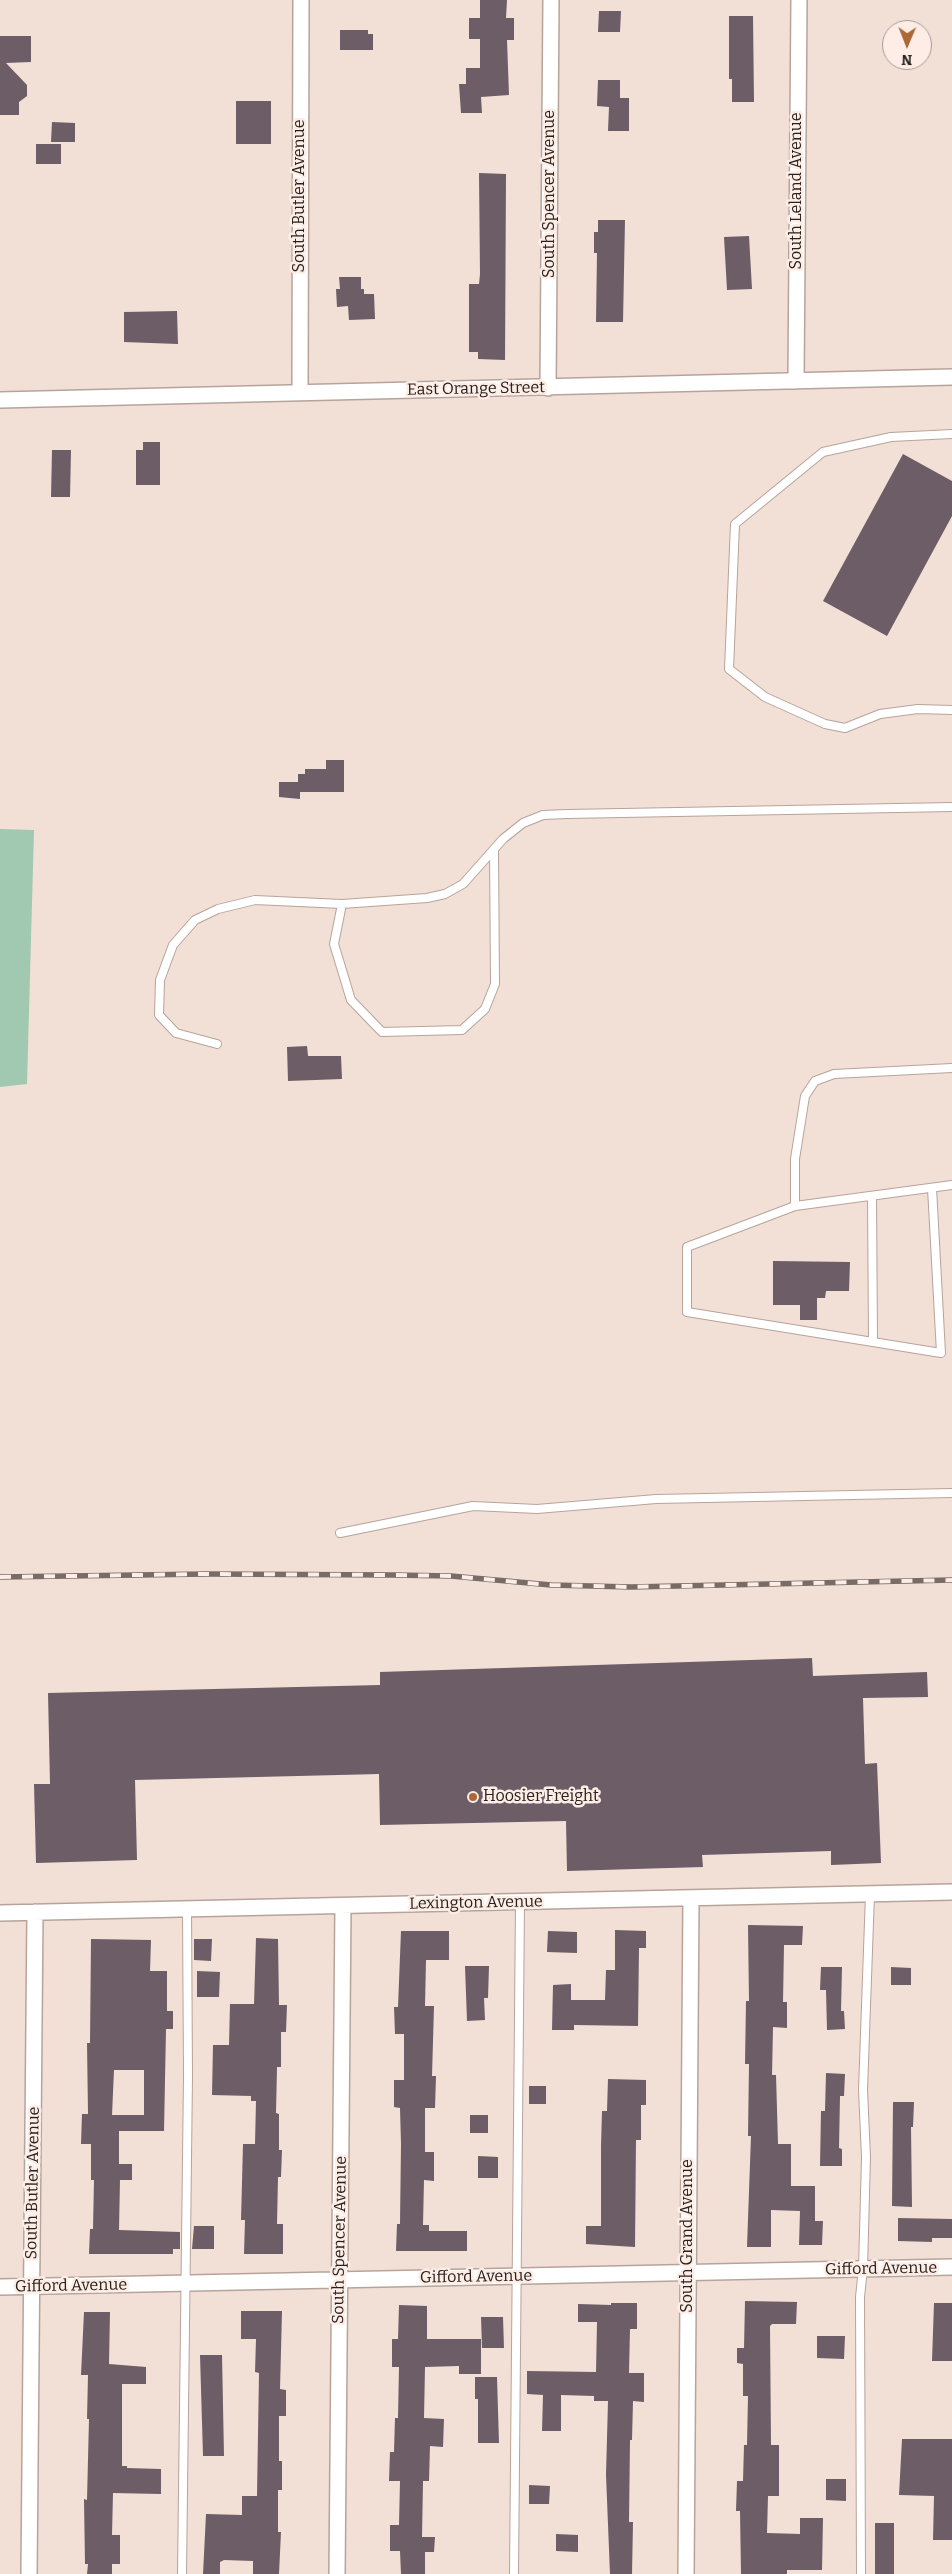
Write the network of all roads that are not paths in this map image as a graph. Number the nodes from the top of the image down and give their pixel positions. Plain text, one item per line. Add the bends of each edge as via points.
1 (300, 0) edge
2 (551, 0) edge
3 (799, 0) edge
4 (952, 377) edge
5 (796, 381) junction
6 (548, 388) junction
7 (300, 392) junction
8 (0, 400) edge
9 (952, 434) edge
10 (952, 710) edge
11 (952, 807) edge
12 (494, 850) junction
13 (342, 904) junction
14 (217, 1044) dead end
15 (952, 1068) edge
16 (952, 1185) edge
17 (932, 1188) junction
18 (872, 1196) junction
19 (795, 1206) junction
20 (873, 1342) junction
21 (952, 1493) edge
22 (340, 1533) dead end
23 (952, 1892) edge
24 (870, 1894) junction
25 (691, 1898) junction
26 (520, 1902) junction
27 (343, 1906) junction
28 (187, 1909) junction
29 (35, 1912) junction
30 (0, 1913) edge
31 (952, 2267) edge
32 (863, 2269) junction
33 (688, 2272) junction
34 (518, 2276) junction
35 (339, 2280) junction
36 (184, 2283) junction
37 (32, 2286) junction
38 (0, 2287) edge
39 (29, 2574) edge
40 (182, 2574) edge
41 (337, 2574) edge
42 (514, 2574) edge
43 (686, 2574) edge
44 (861, 2574) edge

1 - 7 street, South Butler Avenue
2 - 6 street, South Spencer Avenue
3 - 5 street, South Leland Avenue
4 - 5 street, East Orange Street
5 - 6 street, East Orange Street
6 - 7 street, East Orange Street
7 - 8 street, East Orange Street
9 - 10 lane via 891,437 823,452 735,524 729,669 765,697 825,724 846,728 880,714 918,709
11 - 12 lane via 543,816 523,823
12 - 13 lane via 463,884 445,894
12 - 13 lane via 495,984 485,1009 462,1030 382,1032 351,1000 334,944
13 - 14 lane via 255,900 218,909 194,920 173,945 160,980 159,1015 176,1033
15 - 19 lane via 834,1074 815,1081 805,1096 796,1159
16 - 17 lane
17 - 18 lane
17 - 20 lane via 941,1353
18 - 19 lane
18 - 20 lane
19 - 20 lane via 687,1248 687,1312
21 - 22 lane via 656,1499 537,1508 473,1506
23 - 24 street, Lexington Avenue
24 - 25 street, Lexington Avenue
24 - 32 lane via 863,2090 866,2157
25 - 26 street, Lexington Avenue
25 - 33 street, South Grand Avenue
26 - 27 street, Lexington Avenue
26 - 34 lane
27 - 28 street, Lexington Avenue
27 - 35 street, South Spencer Avenue
28 - 29 street, Lexington Avenue
28 - 36 lane
29 - 30 street, Lexington Avenue
29 - 37 street, South Butler Avenue
31 - 32 street, Gifford Avenue
32 - 33 street, Gifford Avenue
32 - 44 lane via 860,2297
33 - 34 street, Gifford Avenue
33 - 43 street, South Grand Avenue
34 - 35 street, Gifford Avenue
34 - 42 lane
35 - 36 street, Gifford Avenue
35 - 41 street, South Spencer Avenue
36 - 37 street, Gifford Avenue
36 - 40 lane
37 - 38 street, Gifford Avenue
37 - 39 street, South Butler Avenue

